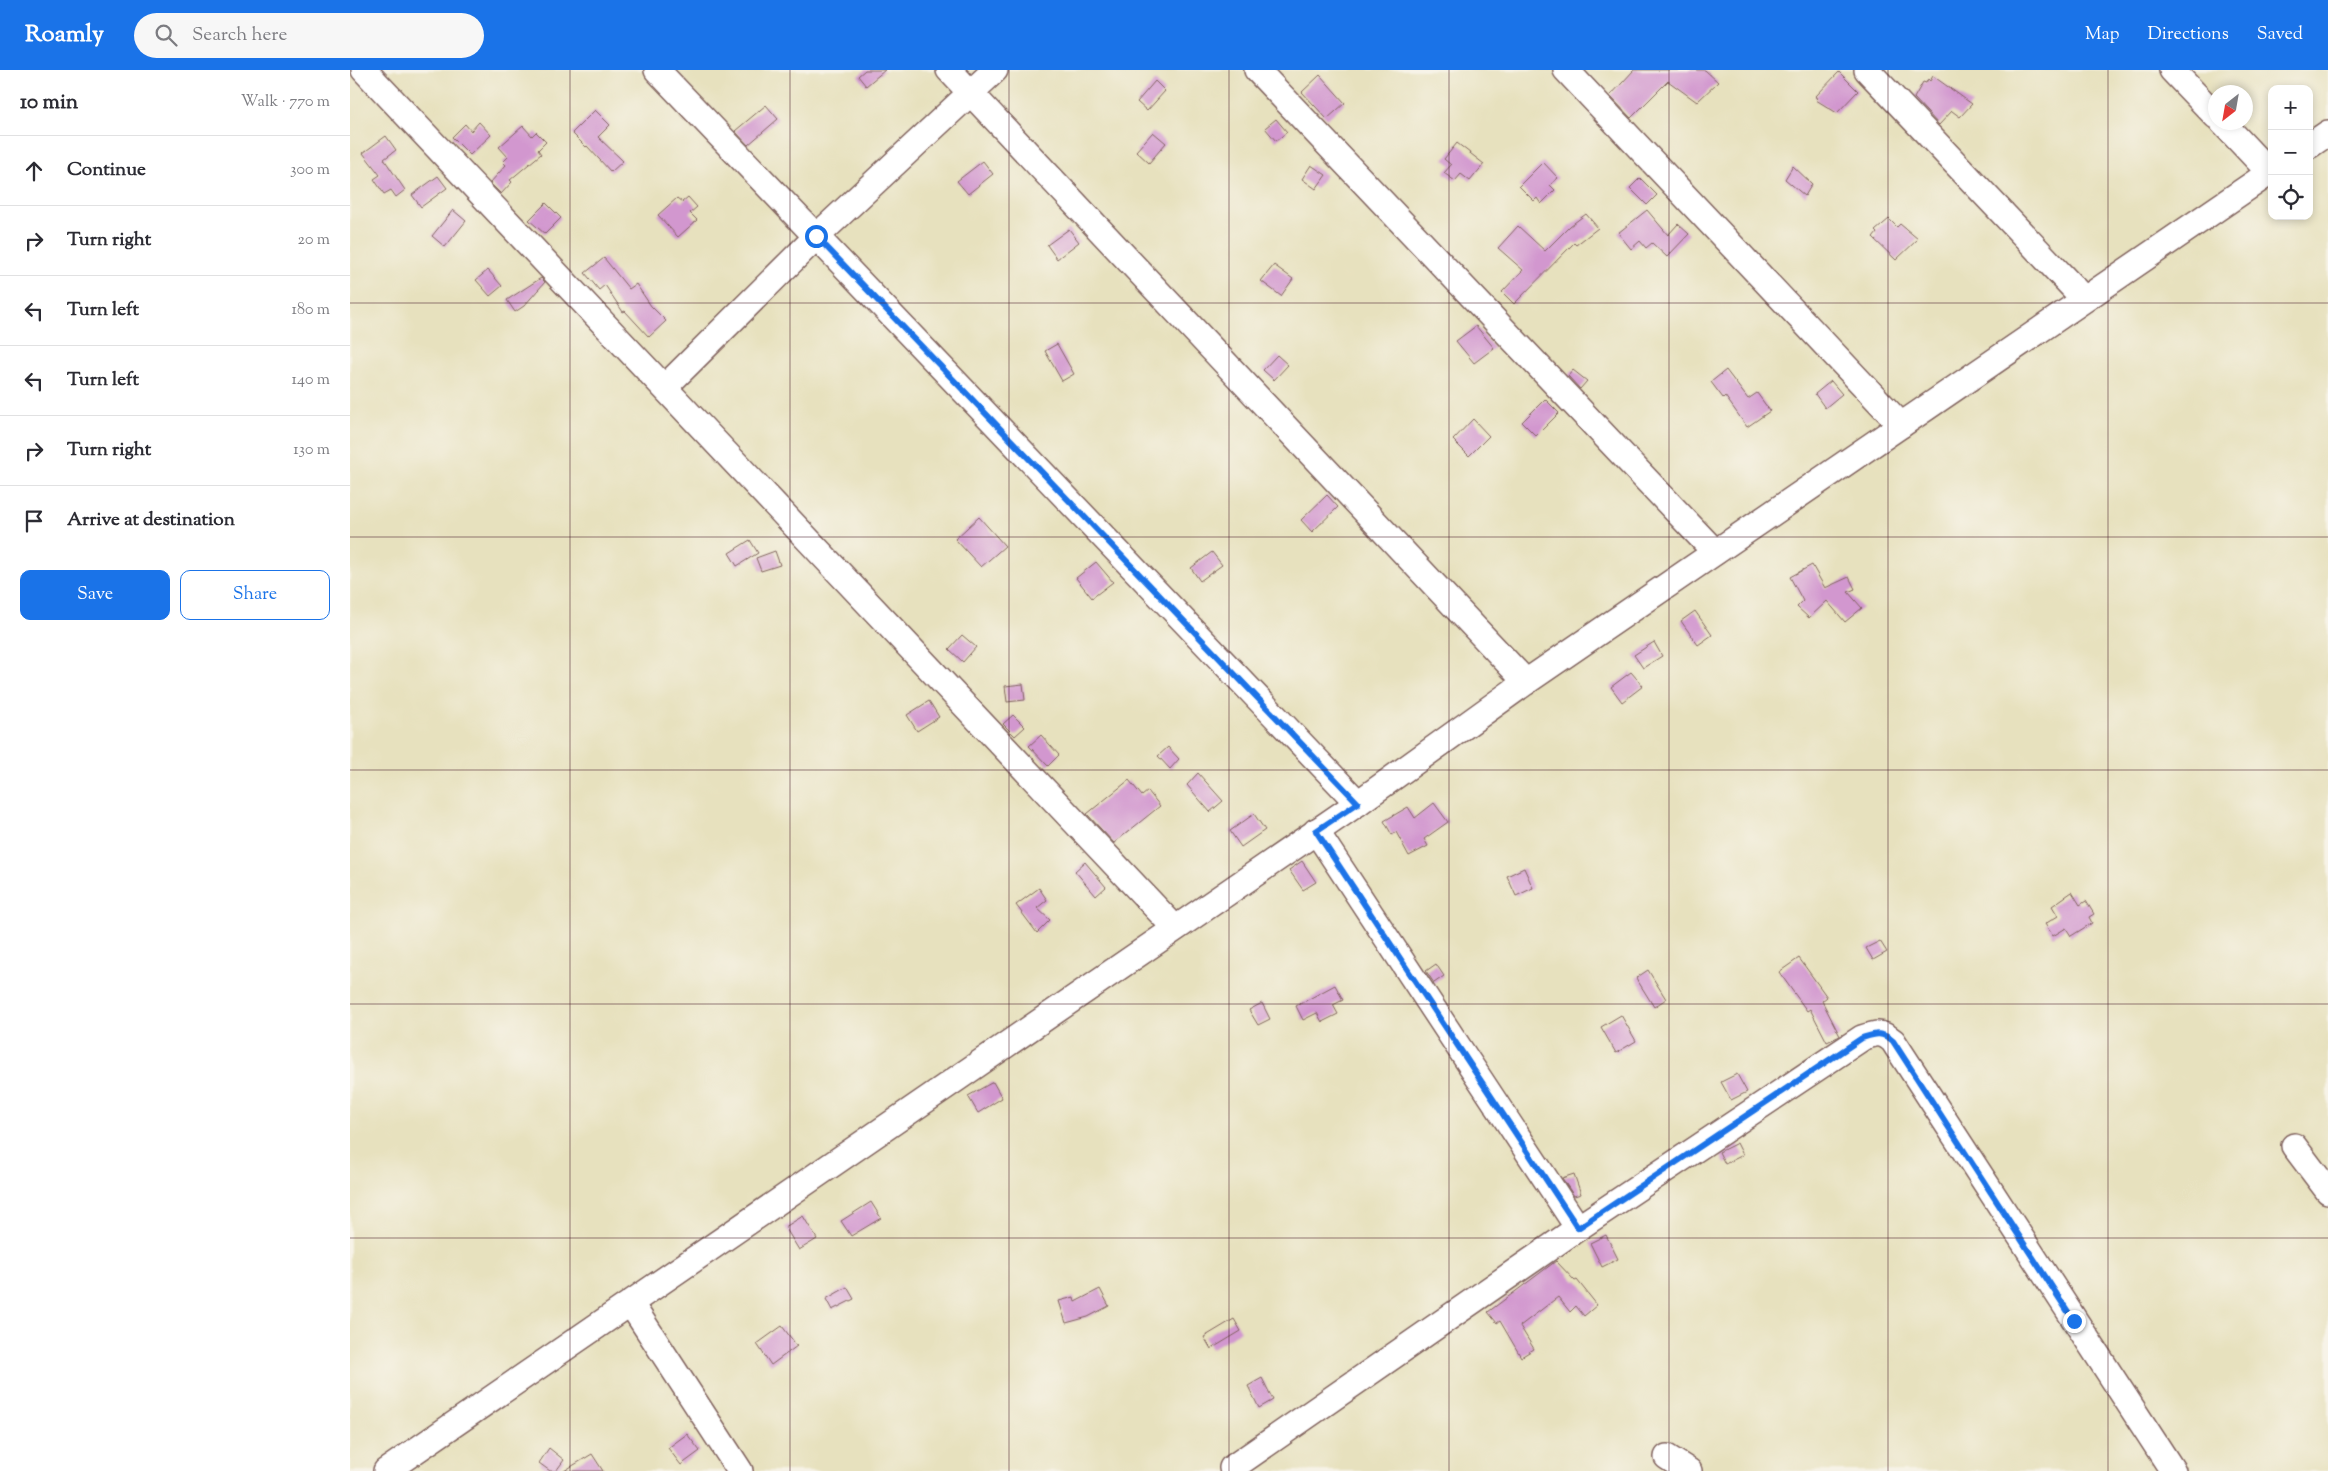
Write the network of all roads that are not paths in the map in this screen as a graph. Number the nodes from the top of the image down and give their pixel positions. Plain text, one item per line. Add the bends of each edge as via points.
1 (364, 70) edge
2 (657, 70) edge
3 (949, 70) edge
4 (995, 70) edge
5 (1257, 70) edge
6 (1566, 70) edge
7 (1867, 70) edge
8 (2172, 70) edge
9 (970, 93) junction
10 (2208, 108) edge
11 (2230, 130) edge
12 (2328, 133) edge
13 (2313, 143) edge
14 (2268, 169) edge
15 (2268, 174) edge
16 (816, 236) junction
17 (2084, 299) junction
18 (665, 387) junction
19 (1901, 425) junction
20 (1716, 552) junction
21 (1526, 682) junction
22 (1358, 803) junction
23 (1316, 831) junction
24 (1175, 928) junction
25 (2294, 1146) dead end
26 (2328, 1191) edge
27 (1578, 1228) junction
28 (631, 1304) junction
29 (1667, 1456) dead end
30 (1232, 1468) dead end
31 (736, 1470) edge
32 (386, 1471) edge
33 (1688, 1471) edge
34 (2173, 1471) edge

1 - 18 street
2 - 16 street
3 - 9 street
4 - 9 street
5 - 20 street
6 - 19 street
7 - 17 street
8 - 10 street
9 - 16 street
9 - 21 street
11 - 14 street
12 - 13 street
15 - 17 street
16 - 18 street
16 - 22 street
17 - 19 street
18 - 24 street
19 - 20 street
20 - 21 street
21 - 22 street
22 - 23 street
23 - 24 street
23 - 27 street
24 - 28 street
25 - 26 street
27 - 30 street
27 - 34 street via 1862,1038 1884,1034 1893,1041
28 - 31 street
28 - 32 street
29 - 33 street

